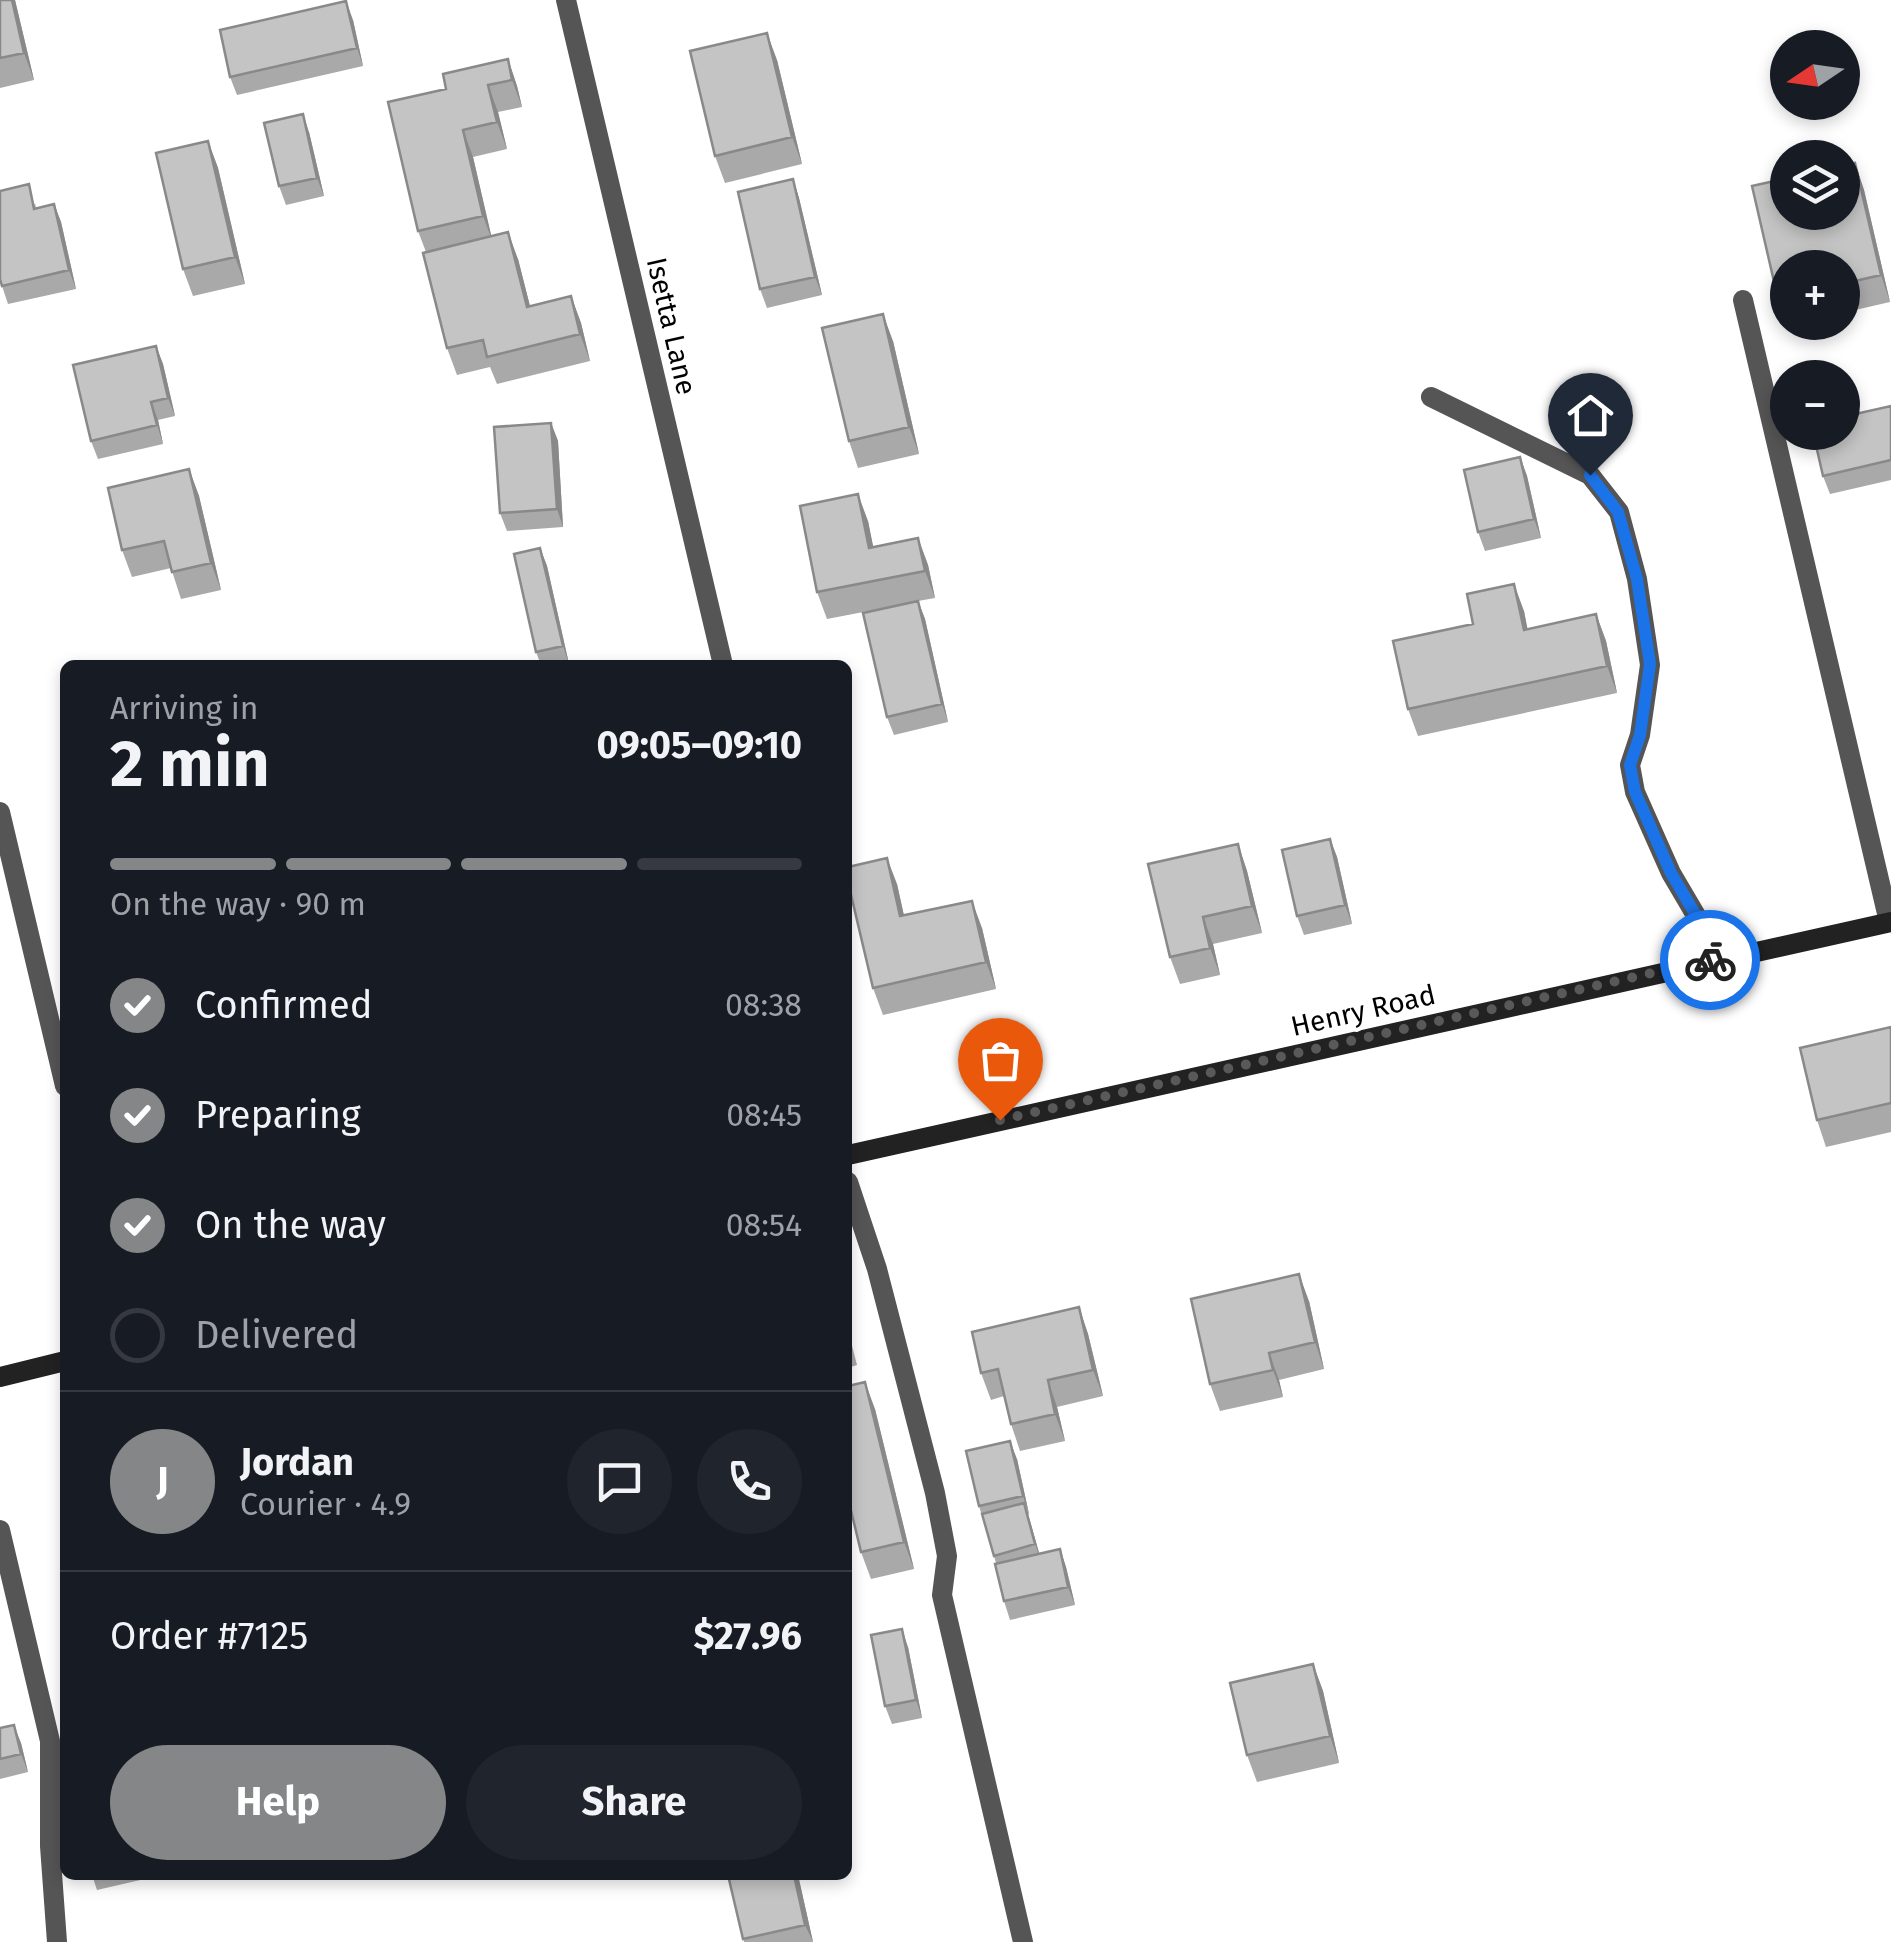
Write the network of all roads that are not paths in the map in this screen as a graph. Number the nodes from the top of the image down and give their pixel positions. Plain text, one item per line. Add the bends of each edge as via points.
1 (566, 0) edge
2 (1744, 300) dead end
3 (1431, 397) dead end
4 (722, 660) edge
5 (0, 812) edge
6 (1890, 922) edge
7 (1721, 958) junction
8 (60, 1065) edge
9 (852, 1154) edge
10 (852, 1194) edge
11 (60, 1362) edge
12 (0, 1377) edge
13 (0, 1530) edge
14 (57, 1942) edge
15 (1023, 1942) edge

1 - 4 street, Isetta Lane
2 - 6 street
3 - 7 street via 1590,475 1618,512 1650,664 1630,765 1635,792 1671,873
5 - 8 street
6 - 7 street, Henry Road
7 - 9 street, Henry Road
10 - 15 street via 935,1493 947,1556 942,1595
11 - 12 street
13 - 14 street via 50,1740

